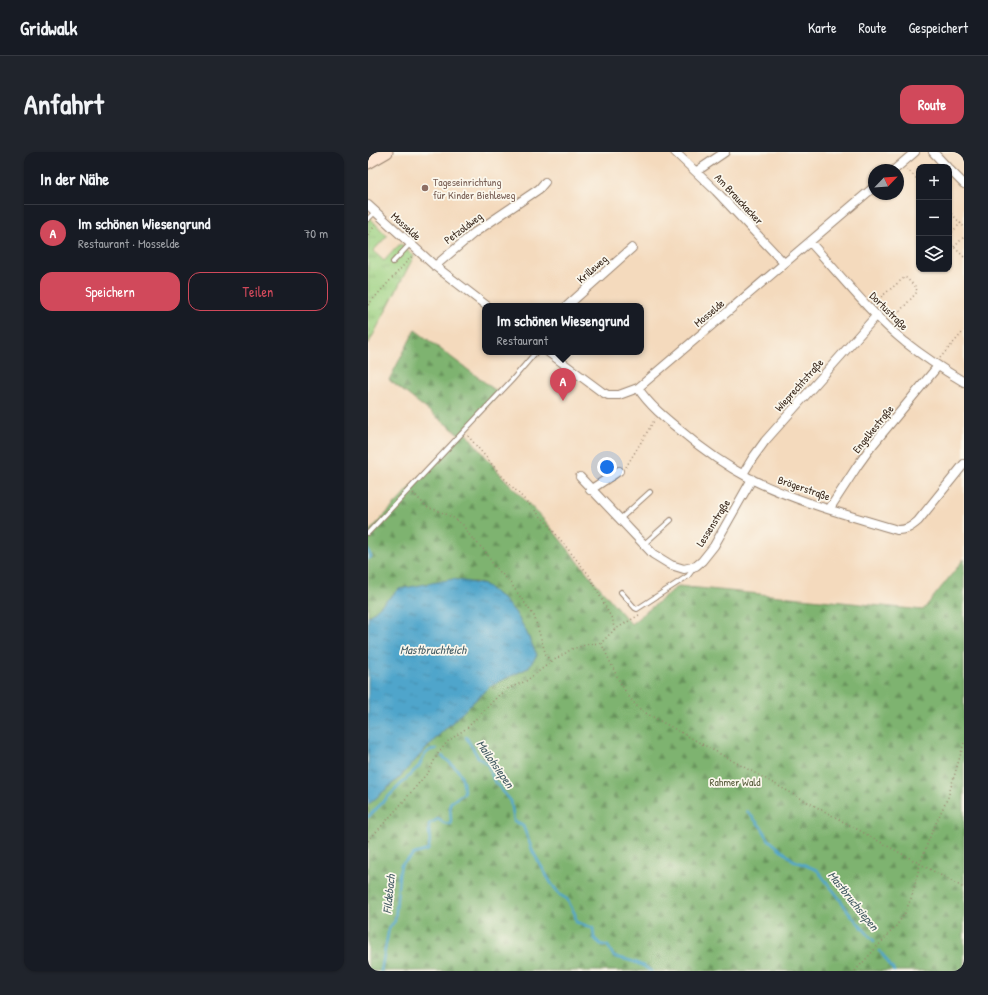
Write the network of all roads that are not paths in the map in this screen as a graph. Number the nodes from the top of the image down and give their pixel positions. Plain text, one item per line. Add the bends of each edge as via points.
1 (387, 152) edge
2 (675, 152) edge
3 (725, 152) edge
4 (915, 152) edge
5 (933, 152) edge
6 (368, 162) edge
7 (901, 164) edge
8 (944, 164) edge
9 (697, 171) junction
10 (952, 172) edge
11 (545, 182) dead end
12 (964, 184) edge
13 (868, 192) edge
14 (368, 205) edge
15 (375, 212) junction
16 (368, 219) edge
17 (810, 242) junction
18 (413, 247) junction
19 (632, 248) dead end
20 (393, 262) dead end
21 (784, 263) junction
22 (435, 266) junction
23 (484, 303) edge
24 (570, 303) edge
25 (877, 315) junction
26 (533, 355) edge
27 (552, 355) edge
28 (938, 364) junction
29 (964, 382) edge
30 (638, 388) junction
31 (964, 464) edge
32 (619, 471) road end
33 (743, 474) junction
34 (580, 477) dead end
35 (752, 479) junction
36 (590, 490) junction
37 (650, 492) dead end
38 (830, 508) junction
39 (619, 520) junction
40 (670, 520) dead end
41 (368, 533) edge
42 (643, 545) junction
43 (696, 566) junction
44 (621, 592) dead end

1 - 6 street
2 - 9 street, Am Brauckacker
3 - 9 street
4 - 7 street
5 - 8 street
9 - 21 street, Am Brauckacker
10 - 12 street
11 - 22 street, Petzoldweg via 539,189 474,233
13 - 17 street, Mosselde
14 - 15 street, Mosselde
15 - 16 lane
15 - 18 street, Mosselde
17 - 21 street, Mosselde
17 - 25 street, Dortustraße
18 - 20 lane
18 - 22 street, Mosselde
19 - 24 street, Krilleweg
21 - 30 street, Mosselde
22 - 23 street, Mosselde
25 - 28 street, Dortustraße via 905,342
25 - 33 street, Wieprechtstraße via 765,441
26 - 41 lane
27 - 30 street, Mosselde via 608,395 619,395
28 - 29 street, Dortustraße
28 - 38 street, Engelkestraße via 871,447
30 - 33 street, Brögerstraße via 659,412 698,446
31 - 38 street, Brögerstraße via 918,521 905,530 897,530
32 - 36 street
33 - 35 street, Brögerstraße
34 - 36 street
35 - 38 street, Brögerstraße via 780,492
35 - 43 street, Lessenstraße via 714,546
36 - 39 street
37 - 39 lane
39 - 42 street
40 - 42 lane
42 - 43 street via 672,565 684,569
43 - 44 lane via 688,576 638,609

